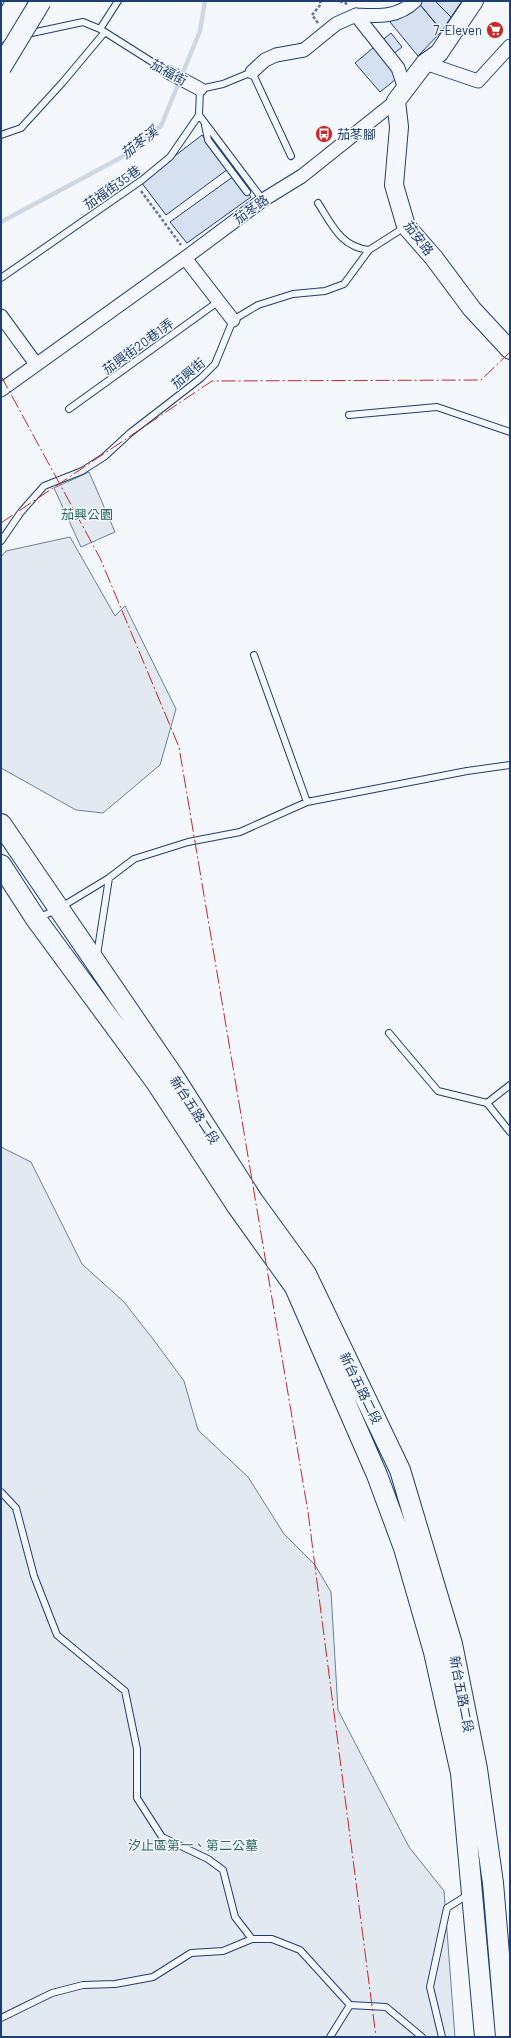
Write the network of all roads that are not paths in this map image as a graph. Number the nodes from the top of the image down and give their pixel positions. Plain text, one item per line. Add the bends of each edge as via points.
1 (17, 1) edge
2 (41, 1) edge
3 (118, 1) edge
4 (415, 1) edge
5 (474, 1) edge
6 (356, 14) junction
7 (1, 28) edge
8 (102, 31) junction
9 (1, 39) edge
10 (510, 46) edge
11 (425, 64) junction
12 (1, 67) edge
13 (168, 72) joint
14 (252, 72) junction
15 (200, 89) junction
16 (400, 95) junction
17 (199, 115) junction
18 (205, 123) junction
19 (1, 135) edge
20 (291, 156) dead end
21 (247, 192) dead end
22 (263, 200) junction
23 (318, 203) dead end
24 (406, 226) junction
25 (369, 250) junction
26 (187, 257) junction
27 (1, 278) edge
28 (219, 301) junction
29 (1, 316) edge
30 (234, 320) junction
31 (510, 350) edge
32 (36, 364) junction
33 (1, 390) edge
34 (69, 409) dead end
35 (350, 415) dead end
36 (510, 432) edge
37 (1, 541) edge
38 (254, 655) dead end
39 (510, 765) edge
40 (307, 802) junction
41 (1, 824) edge
42 (1, 865) edge
43 (109, 878) junction
44 (58, 909) junction
45 (36, 919) junction
46 (89, 972) junction
47 (388, 1032) dead end
48 (510, 1085) edge
49 (487, 1103) junction
50 (510, 1132) edge
51 (1, 1492) edge
52 (472, 1892) junction
53 (252, 1939) junction
54 (350, 2005) junction
55 (1, 2018) edge
56 (330, 2037) edge
57 (422, 2037) edge
58 (442, 2037) edge
59 (485, 2037) edge
60 (506, 2037) edge

1 - 7 main road
2 - 12 main road, bridge
3 - 8 lane
4 - 6 street via 395,14
5 - 11 street, 茄苳路 via 439,53
6 - 14 street via 336,24 304,50 276,55 265,60
6 - 16 street via 398,68
8 - 9 lane, 茄福街 via 84,22
8 - 13 lane, 茄福街
8 - 19 lane via 59,87 21,128
10 - 11 street via 478,81
11 - 16 street, 茄苳路
13 - 15 street, 茄福街
14 - 15 lane, 茄福街 via 223,84
14 - 20 lane
15 - 17 lane
16 - 22 street, 茄苳路 via 302,176
16 - 24 street, 茄安路 via 400,127 394,185
17 - 18 lane
17 - 27 lane, 茄福街35巷 via 170,157 136,185
18 - 21 lane via 208,140
18 - 22 lane
22 - 26 street, 茄苳路
23 - 25 lane via 344,240 357,249
24 - 25 lane
24 - 31 street, 茄安路 via 472,309
25 - 30 lane via 344,284 325,291 293,294 258,305
26 - 28 street
26 - 32 street, 茄苳路
28 - 30 street
28 - 34 lane, 茄興街20巷1弄
29 - 32 street
30 - 37 lane, 茄興街 via 215,364 201,378 130,433 104,457 82,471 44,486
32 - 33 street, 茄苳路
35 - 36 lane via 437,407
38 - 40 lane
39 - 40 lane
40 - 43 lane via 240,832 188,842 134,859
41 - 44 main road, 新台五路二段
42 - 45 main road, 新台五路二段
43 - 44 lane
43 - 46 lane
44 - 45 lane
44 - 46 main road, 新台五路二段
45 - 46 main road, 新台五路二段
46 - 52 main road, 新台五路二段 via 156,1082 237,1206 295,1287 377,1475 404,1548 434,1652 461,1773
46 - 60 main road, 新台五路二段 via 174,1077 253,1201 306,1274 400,1470 452,1644 477,1769 493,1883
47 - 49 lane via 438,1091
48 - 49 lane
49 - 50 lane
51 - 53 lane via 16,1508 34,1576 57,1635 125,1691 136,1750 137,1798 162,1837 208,1859 223,1870 235,1917
52 - 58 lane via 447,1908 434,1964 430,1987
52 - 59 main road, 新台五路二段
53 - 54 lane via 272,1939 300,1950
53 - 55 lane via 223,1951 191,1953 153,1977 115,1984 83,1985 52,1993
54 - 56 lane
54 - 57 lane via 386,2007

